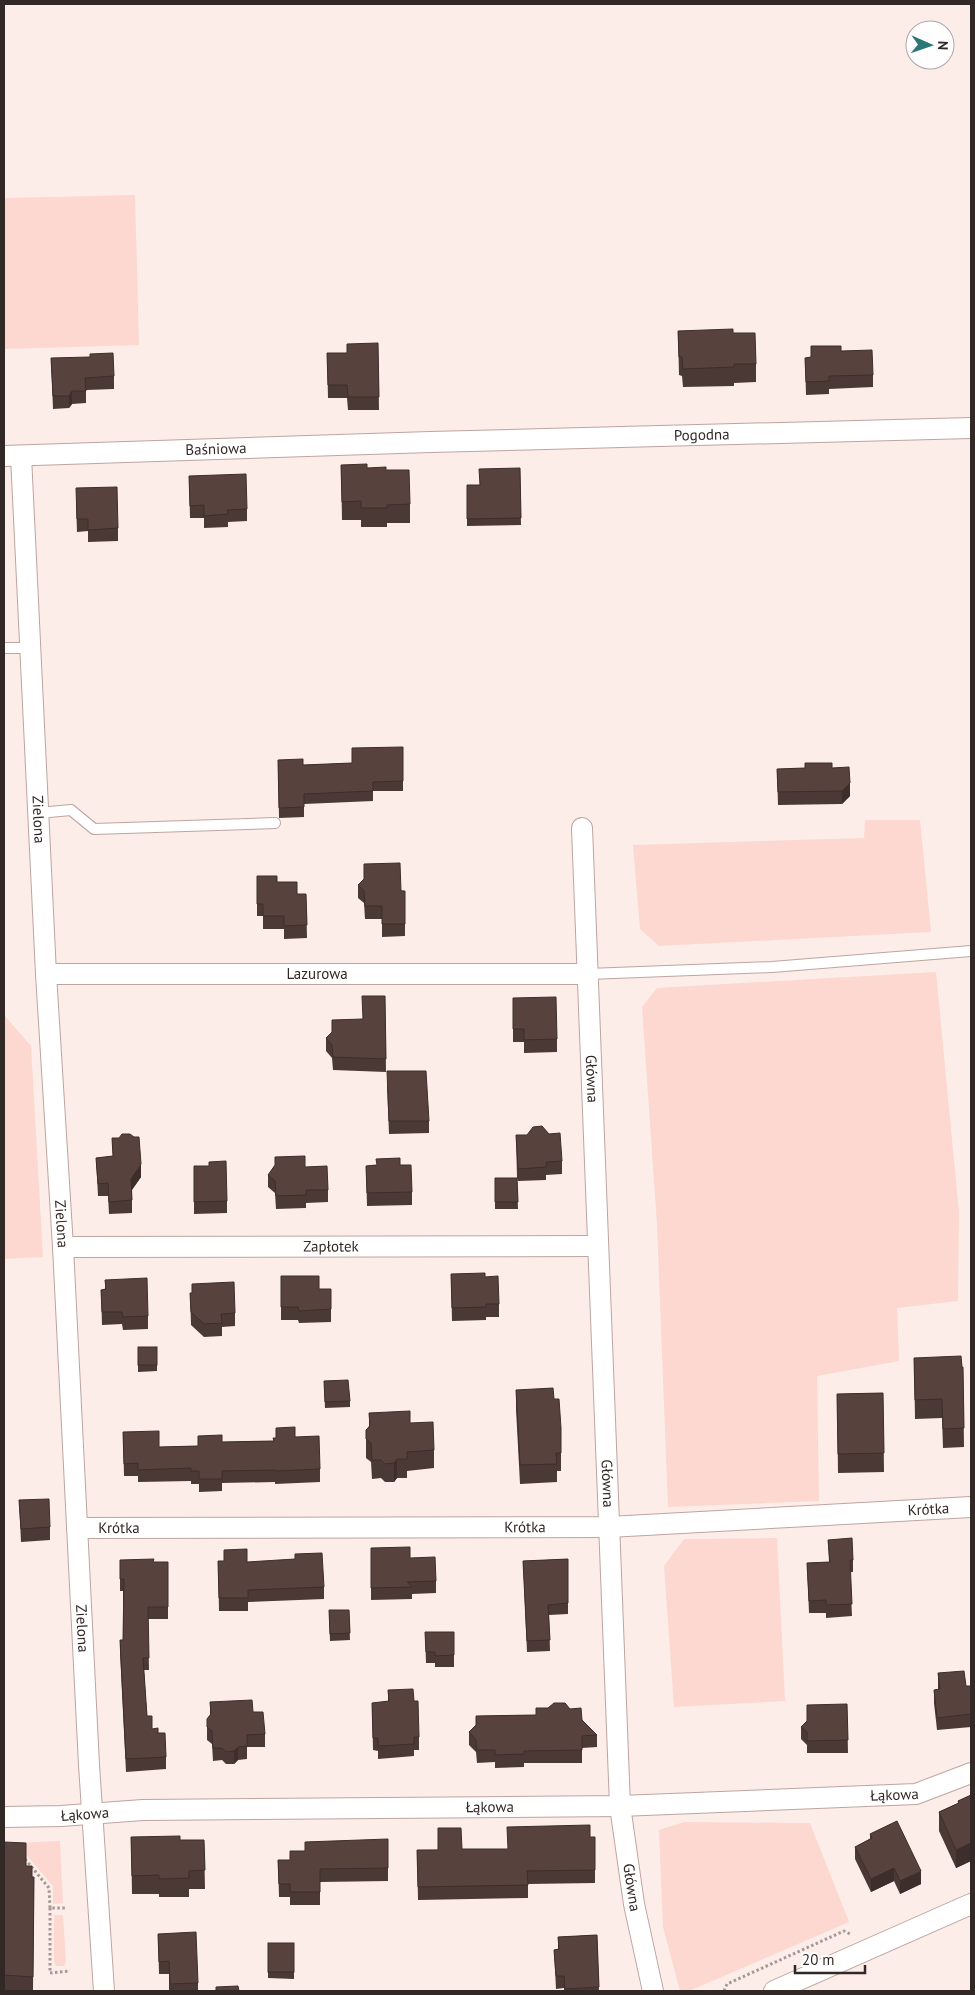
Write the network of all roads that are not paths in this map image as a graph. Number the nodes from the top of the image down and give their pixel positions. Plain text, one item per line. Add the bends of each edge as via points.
1 (971, 428) edge
2 (430, 442) joint
3 (13, 456) edge
4 (4, 648) edge
5 (30, 648) junction
6 (38, 813) junction
7 (275, 823) dead end
8 (582, 828) dead end
9 (971, 951) edge
10 (46, 974) junction
11 (588, 974) junction
12 (598, 1246) junction
13 (63, 1247) junction
14 (971, 1507) edge
15 (609, 1527) junction
16 (77, 1528) junction
17 (971, 1773) edge
18 (620, 1806) junction
19 (93, 1813) junction
20 (4, 1817) edge
21 (971, 1904) edge
22 (104, 1991) edge
23 (654, 1991) edge
24 (774, 1991) edge

1 - 2 street, Pogodna
2 - 3 street, Baśniowa
3 - 5 street, Zielona
4 - 5 lane
5 - 6 street, Zielona
6 - 7 lane via 71,810 94,829
6 - 10 street, Zielona
8 - 11 street, Główna
9 - 11 lane via 772,967
10 - 11 street, Lazurowa
10 - 13 street, Zielona
11 - 12 street, Główna
12 - 13 street, Zapłotek
12 - 15 street, Główna
13 - 16 street, Zielona
14 - 15 street, Krótka
15 - 16 street, Krótka
15 - 18 street, Główna
16 - 19 street, Zielona
17 - 18 street, Łąkowa via 916,1794
18 - 19 street, Łąkowa
18 - 23 street, Główna via 634,1904
19 - 20 street, Łąkowa
19 - 22 street, Zielona
21 - 24 street

